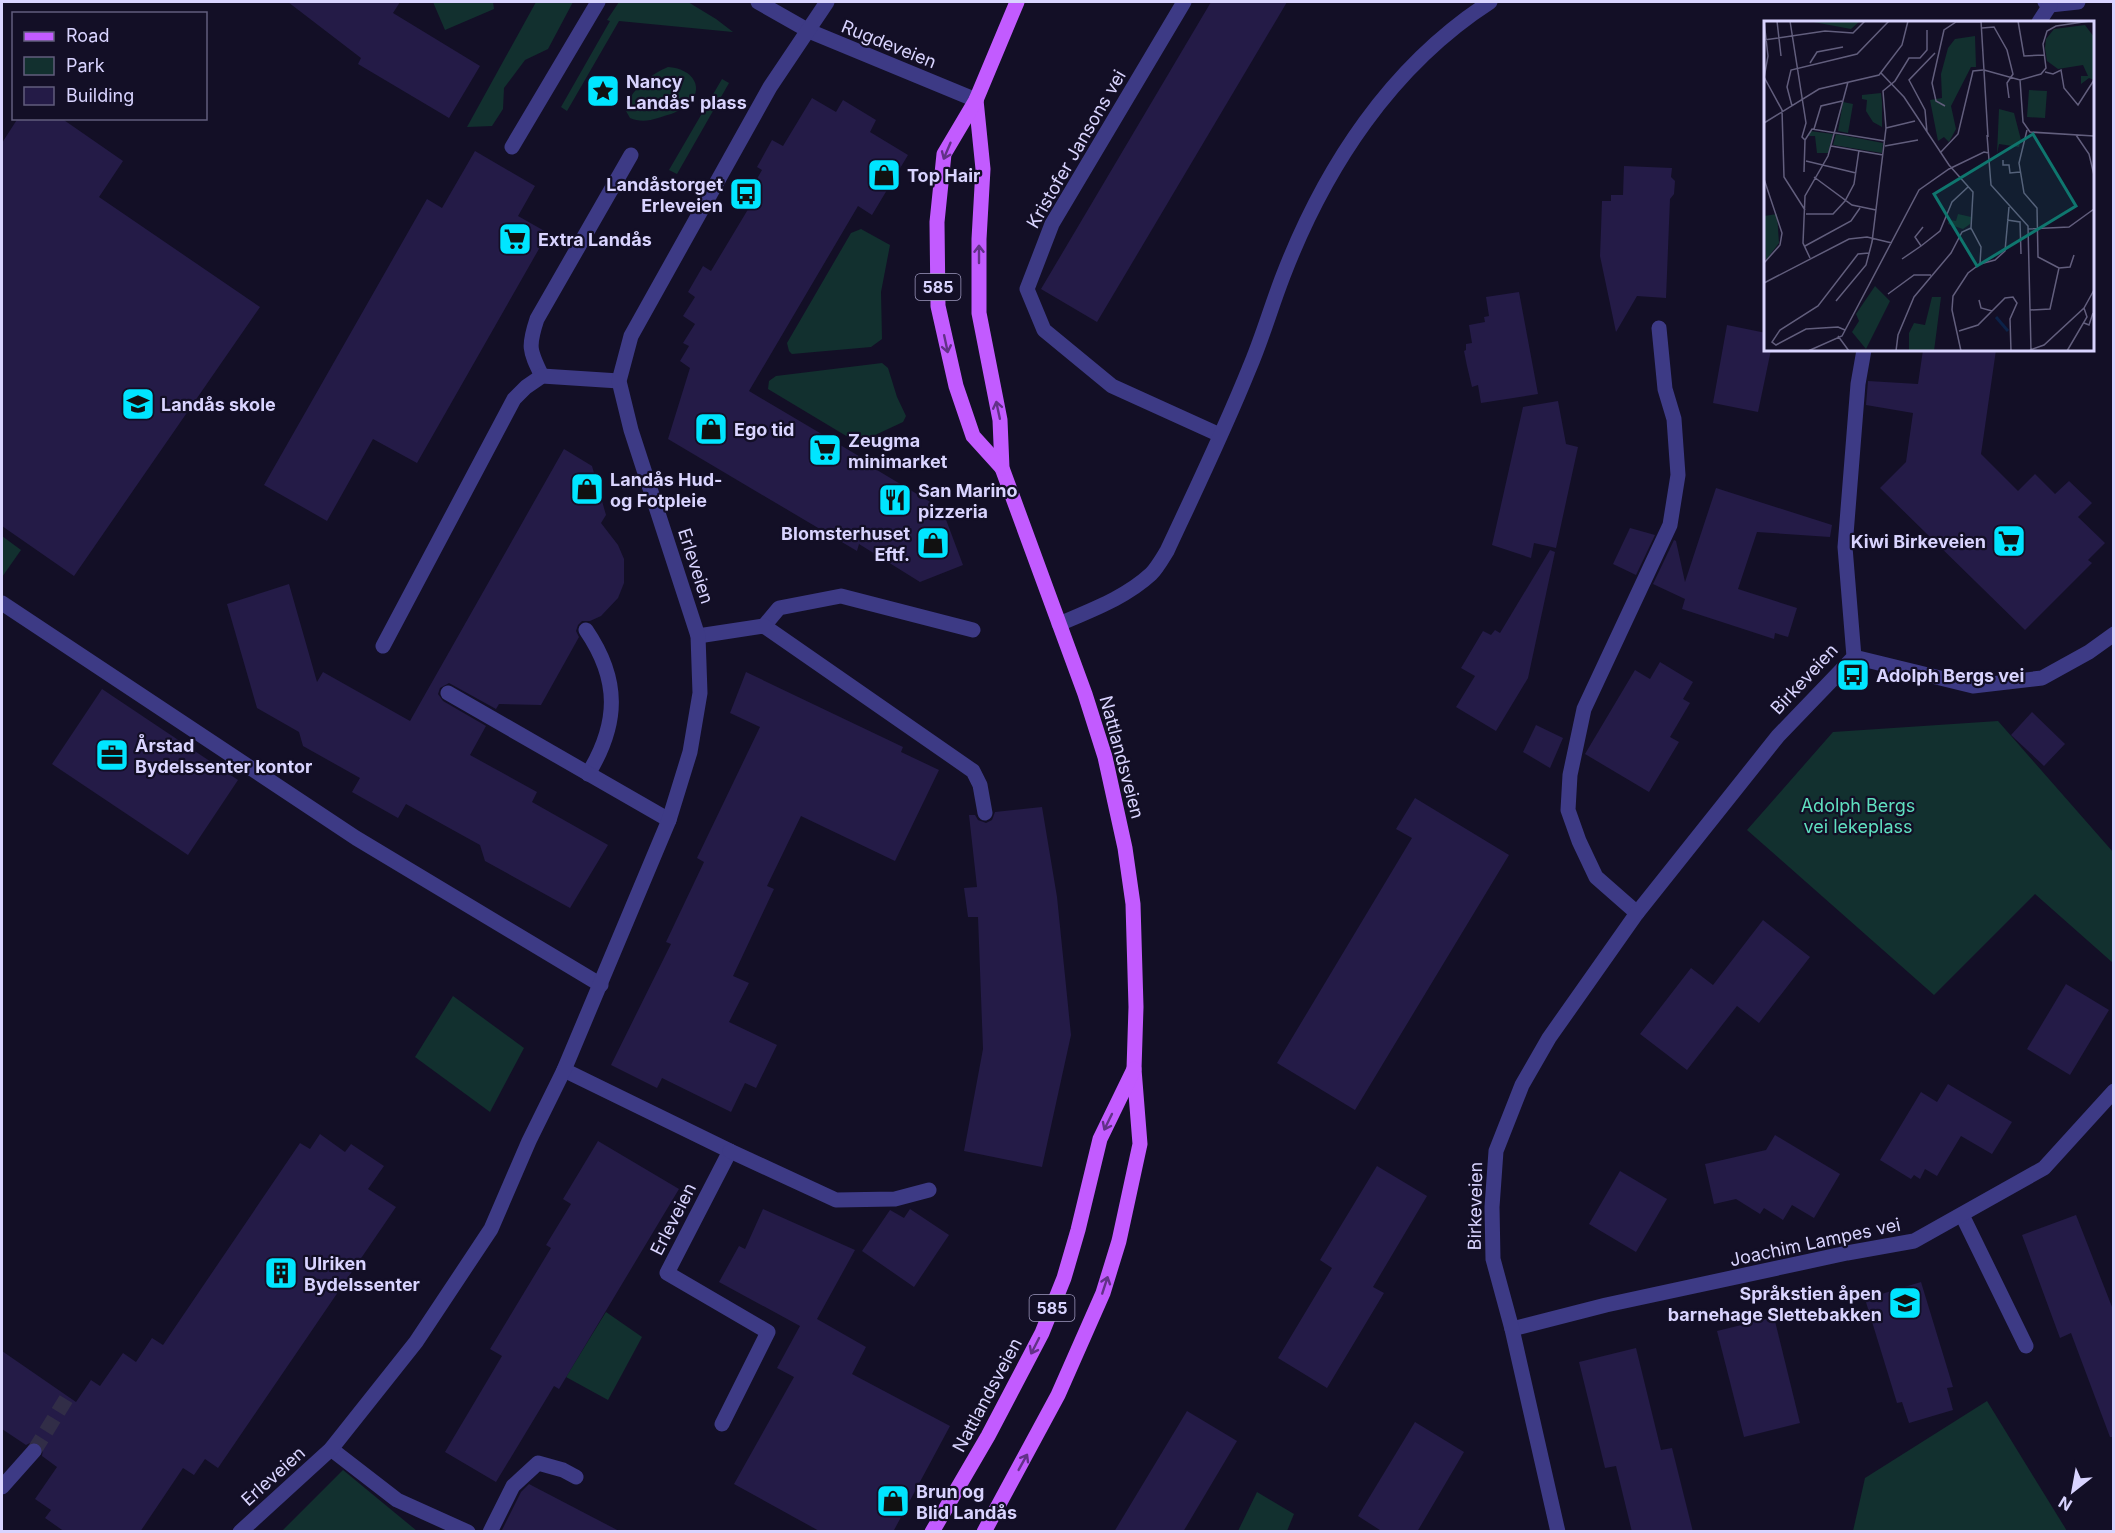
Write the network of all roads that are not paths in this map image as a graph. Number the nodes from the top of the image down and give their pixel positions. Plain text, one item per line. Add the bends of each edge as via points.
1 (598, 2) edge
2 (758, 2) edge
3 (827, 2) edge
4 (1017, 2) edge
5 (1184, 2) edge
6 (1490, 2) edge
7 (2078, 2) edge
8 (2048, 3) edge
9 (2039, 21) edge
10 (809, 31) junction
11 (976, 100) junction
12 (512, 147) dead end
13 (631, 155) dead end
14 (1659, 328) dead end
15 (1864, 351) edge
16 (542, 376) junction
17 (620, 381) junction
18 (1220, 435) junction
19 (1002, 468) junction
20 (2, 603) edge
21 (1059, 624) junction
22 (764, 626) junction
23 (586, 630) dead end
24 (973, 630) dead end
25 (2114, 634) edge
26 (698, 636) junction
27 (383, 646) dead end
28 (1854, 657) junction
29 (448, 693) dead end
30 (588, 774) junction
31 (985, 813) dead end
32 (669, 820) junction
33 (1636, 914) junction
34 (601, 985) junction
35 (1134, 1069) junction
36 (564, 1071) junction
37 (2114, 1091) edge
38 (730, 1151) junction
39 (929, 1190) dead end
40 (1962, 1215) junction
41 (1512, 1329) junction
42 (2026, 1346) dead end
43 (722, 1424) dead end
44 (332, 1449) junction
45 (34, 1451) tunnel mouth
46 (576, 1477) dead end
47 (2, 1487) edge
48 (240, 1532) edge
49 (468, 1532) edge
50 (490, 1532) edge
51 (932, 1532) edge
52 (984, 1532) edge
53 (1558, 1532) edge

1 - 12 street
2 - 10 street, Rugdeveien
3 - 10 street, Erleveien
4 - 11 main road, Nattlandsveien / 585
5 - 18 street, Kristofer Jansons vei via 1052,224 1027,289 1044,330 1112,386
6 - 18 street via 1424,53 1383,96 1347,148 1316,201 1283,274 1250,369
7 - 8 street
8 - 9 street
10 - 11 street, Rugdeveien
10 - 17 street, Erleveien via 770,87 631,336
19 -> 11 main road, Nattlandsveien / 585 via 1000,420 979,313 983,169
11 -> 19 main road, Nattlandsveien / 585 via 944,154 937,222 938,306 956,386 974,436
13 - 16 street via 537,319 530,338 531,354
14 - 33 street via 1665,388 1674,419 1678,475 1670,525 1584,709 1570,775 1568,810 1596,877
15 - 28 street, Birkeveien via 1845,547
16 - 17 street
16 - 27 street via 514,399
17 - 26 street, Erleveien via 631,430
18 - 21 street via 1167,551 1152,573 1110,602
19 - 21 main road, Nattlandsveien / 585
20 - 34 street via 356,838
21 - 35 main road, Nattlandsveien / 585 via 1105,757 1125,848 1136,964
22 - 24 street via 779,608 841,596
22 - 26 street
22 - 31 street via 973,771
23 - 30 street via 598,648 612,688 605,739
25 - 28 street via 2042,678 1973,686
26 - 32 street, Erleveien via 700,693 692,740
28 - 33 street, Birkeveien via 1778,736
29 - 30 street
30 - 32 street
32 - 34 street, Erleveien
33 - 41 street, Birkeveien via 1549,1038 1522,1085 1496,1151 1493,1259
34 - 36 street, Erleveien
35 -> 51 main road, Nattlandsveien / 585 via 1100,1139 1064,1278 1042,1334
52 -> 35 main road, Nattlandsveien / 585 via 1058,1395 1103,1293 1140,1144
36 - 38 street
36 - 44 street, Erleveien via 491,1229 416,1342
37 - 40 street, Joachim Lampes vei via 2044,1168
38 - 39 street via 836,1200 895,1199
38 - 43 street, Erleveien via 667,1273 768,1332
40 - 41 street, Joachim Lampes vei via 1914,1241 1606,1305
40 - 42 street
41 - 53 street, Birkeveien
44 - 48 street, Erleveien
44 - 49 street, Erleveien via 397,1500
45 - 47 street
46 - 50 street via 538,1463 513,1486

